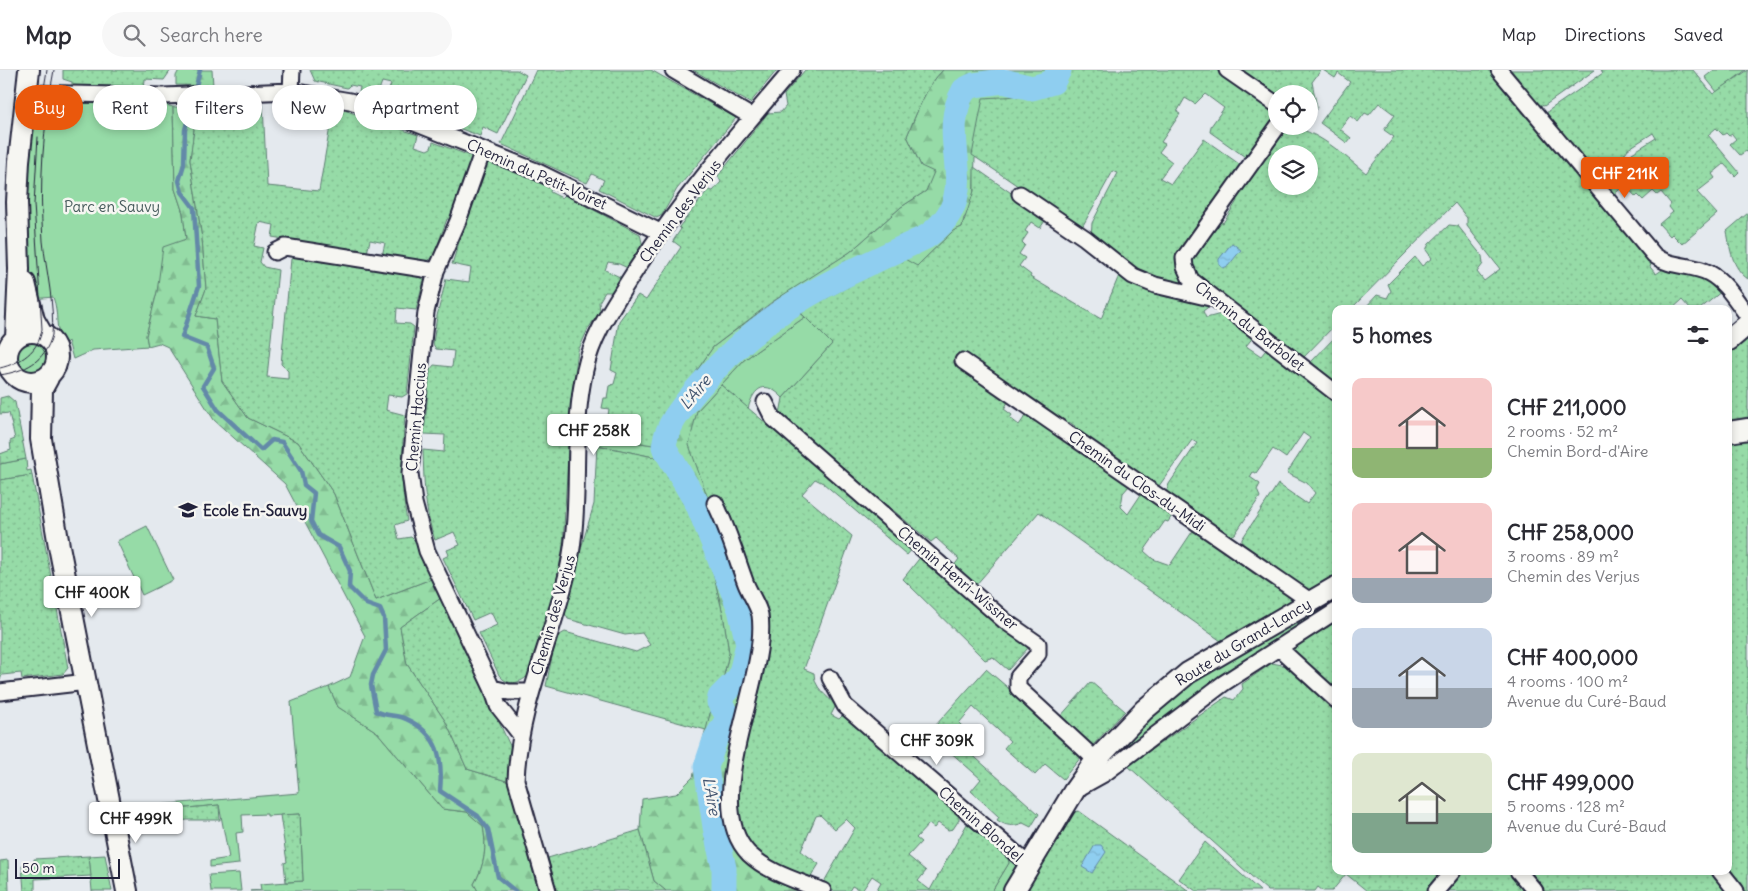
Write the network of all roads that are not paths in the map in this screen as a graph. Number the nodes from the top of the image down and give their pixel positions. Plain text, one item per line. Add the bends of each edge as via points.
1 (29, 70) edge
2 (292, 70) edge
3 (673, 70) edge
4 (792, 70) edge
5 (1227, 70) edge
6 (1499, 70) edge
7 (27, 85) edge
8 (292, 85) edge
9 (272, 92) edge
10 (83, 94) edge
11 (1268, 98) edge
12 (344, 100) edge
13 (752, 117) junction
14 (23, 130) edge
15 (1272, 135) edge
16 (483, 150) junction
17 (1020, 194) dead end
18 (660, 232) junction
19 (275, 252) dead end
20 (19, 269) junction
21 (436, 271) junction
22 (1214, 298) junction
23 (1748, 316) edge
24 (1748, 324) edge
25 (42, 334) junction
26 (1732, 337) edge
27 (7, 349) edge
28 (963, 361) dead end
29 (48, 378) junction
30 (22, 380) junction
31 (1332, 390) edge
32 (765, 402) dead end
33 (1748, 430) edge
34 (1732, 432) edge
35 (41, 439) junction
36 (715, 503) dead end
37 (1332, 589) edge
38 (1310, 601) junction
39 (1332, 614) edge
40 (1279, 648) junction
41 (830, 678) dead end
42 (86, 682) junction
43 (492, 688) junction
44 (0, 692) edge
45 (531, 692) junction
46 (1332, 696) edge
47 (520, 734) junction
48 (1096, 760) junction
49 (1074, 791) junction
50 (1029, 865) junction
51 (1450, 875) edge
52 (1521, 875) edge
53 (1723, 875) edge
54 (128, 891) edge
55 (548, 891) edge
56 (823, 891) edge
57 (1014, 891) edge
58 (1436, 891) edge
59 (1535, 891) edge
60 (1736, 891) edge

1 - 7 street
2 - 8 street
3 - 13 street
4 - 13 street, Chemin des Verjus
5 - 11 street
6 - 23 street via 1654,255 1668,263 1699,269 1714,276
9 - 10 street, Chemin du Petit-Voiret via 164,96
12 - 16 street, Chemin du Petit-Voiret via 397,116
13 - 18 street, Chemin des Verjus
14 - 20 street via 17,202
15 - 22 street, Chemin du Barbolet via 1184,258 1191,280
16 - 18 street, Chemin du Petit-Voiret via 536,171
16 - 21 street, Chemin Haccius
17 - 22 street via 1085,238 1133,276 1155,285
18 - 45 street, Chemin des Verjus via 596,335 585,368 579,413 576,513 568,570
19 - 21 street via 285,247
20 - 25 street via 34,320
20 - 27 street
21 - 43 street, Chemin Haccius via 426,312 412,447 412,490 427,551
22 - 31 street, Chemin du Barbolet
24 - 26 street
25 - 27 street via 31,332
25 - 29 street via 51,340 57,356 55,368
27 - 30 street via 14,375
28 - 38 street, Chemin du Clos-du-Midi
29 - 30 street via 36,382
29 - 35 street via 42,390
30 - 35 street via 33,423
32 - 48 street, Chemin Henri-Wissner via 773,418 1005,621 1038,644 1038,654 1018,677 1018,688
33 - 34 street
35 - 42 street
36 - 56 street via 760,615 757,664 737,741 732,778 735,828 750,855 775,871
37 - 38 street, Route du Grand-Lancy
38 - 48 street, Route du Grand-Lancy via 1188,673 1144,710
39 - 40 street, Route du Grand-Lancy
40 - 46 street
40 - 49 street, Route du Grand-Lancy via 1189,707 1104,774
41 - 50 street, Chemin Blondel via 845,706
42 - 44 street
42 - 54 street
43 - 45 street
43 - 47 street, Chemin Haccius via 498,706
45 - 47 street, Chemin des Verjus
47 - 55 street, Chemin des Verjus via 516,780
48 - 49 street, Route du Grand-Lancy
49 - 50 street, Route du Grand-Lancy
50 - 57 street, Route du Grand-Lancy
51 - 58 street
52 - 59 street
53 - 60 street

